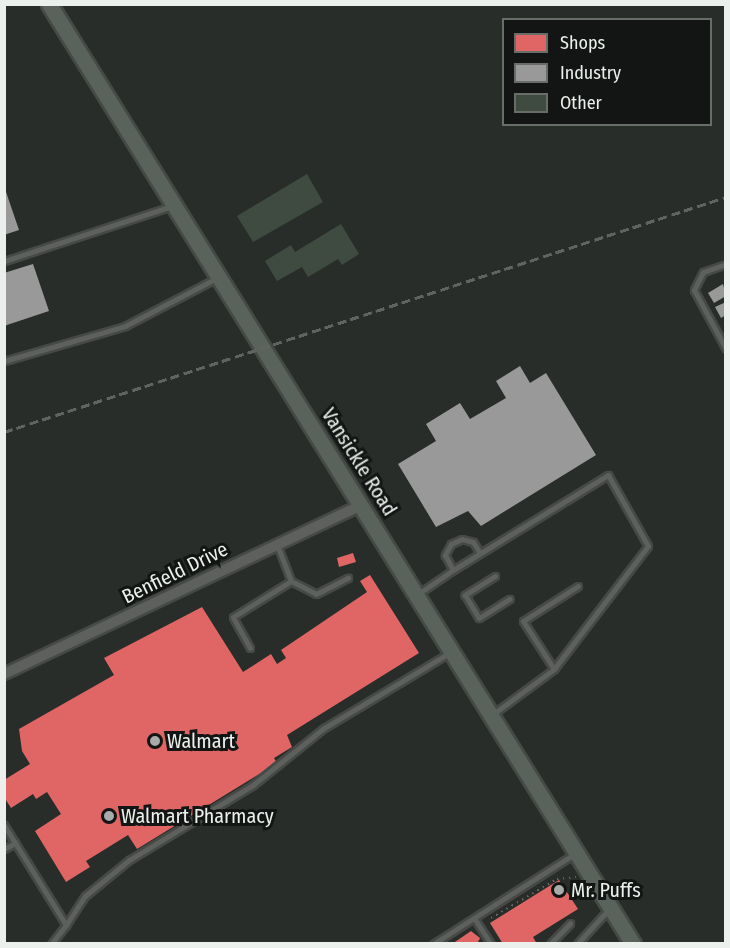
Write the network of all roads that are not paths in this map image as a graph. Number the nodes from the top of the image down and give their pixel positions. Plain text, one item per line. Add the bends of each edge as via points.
1 (49, 4) edge
2 (174, 205) junction
3 (4, 261) edge
4 (726, 264) edge
5 (218, 277) junction
6 (726, 349) edge
7 (4, 361) edge
8 (361, 505) junction
9 (277, 545) junction
10 (480, 553) junction
11 (453, 570) junction
12 (495, 576) dead end
13 (348, 578) dead end
14 (291, 580) junction
15 (578, 586) dead end
16 (418, 594) junction
17 (509, 599) dead end
18 (250, 648) dead end
19 (453, 651) junction
20 (554, 669) junction
21 (4, 674) edge
22 (492, 715) junction
23 (4, 825) edge
24 (15, 843) junction
25 (4, 849) edge
26 (577, 853) junction
27 (610, 908) junction
28 (474, 918) junction
29 (570, 923) dead end
30 (66, 925) junction
31 (51, 944) edge
32 (433, 944) edge
33 (490, 944) edge
34 (550, 944) edge
35 (577, 944) edge
36 (633, 944) edge

1 - 2 street, Vansickle Road
2 - 3 lane
2 - 5 street, Vansickle Road
4 - 6 lane via 704,272 694,290
5 - 7 lane via 124,326
5 - 8 street, Vansickle Road
8 - 9 street, Benfield Drive
8 - 16 street, Vansickle Road
9 - 14 lane
9 - 21 street, Benfield Drive
10 - 11 lane
10 - 11 lane via 473,542 462,539 451,544 445,555
10 - 20 lane via 608,475 648,546
11 - 16 lane
12 - 17 lane via 465,595 479,618
13 - 14 lane via 316,594
14 - 18 lane via 233,617
15 - 20 lane via 523,621
16 - 19 street, Vansickle Road
19 - 22 street, Vansickle Road
19 - 30 lane via 324,728 252,785 129,860 85,896
20 - 22 lane
22 - 26 street, Vansickle Road
23 - 24 lane
24 - 25 lane
24 - 30 lane
26 - 27 street, Vansickle Road
26 - 28 lane
27 - 35 lane
27 - 36 street, Vansickle Road
28 - 32 lane
28 - 33 lane
29 - 34 lane
30 - 31 lane

